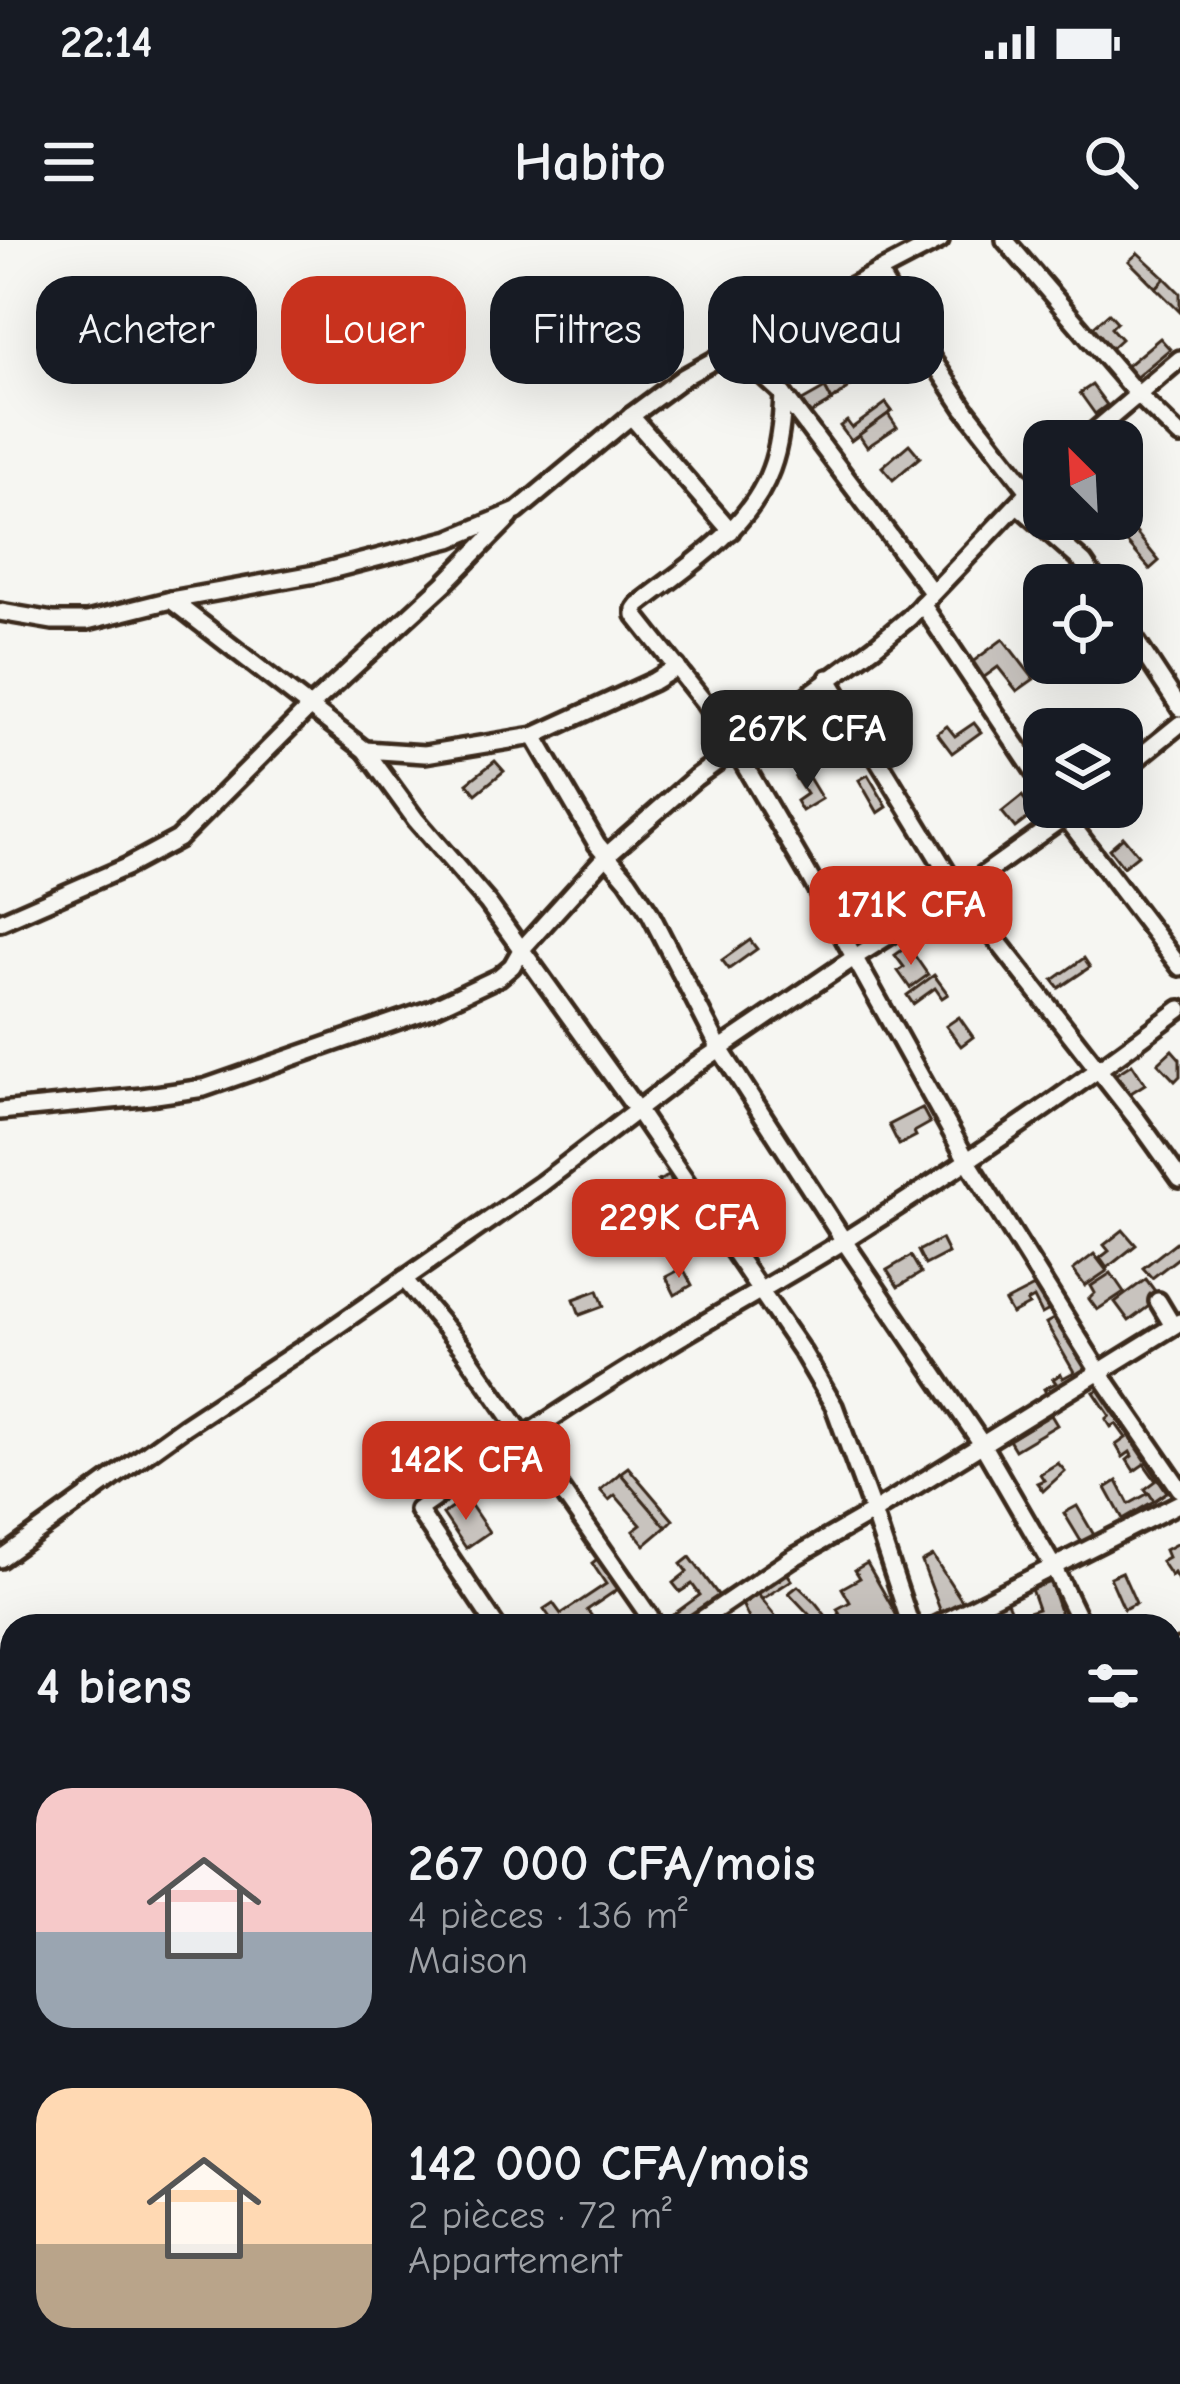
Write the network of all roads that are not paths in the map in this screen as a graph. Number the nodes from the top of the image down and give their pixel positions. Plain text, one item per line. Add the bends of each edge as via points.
1 (940, 240) edge
2 (1005, 240) edge
3 (878, 272) junction
4 (871, 276) edge
5 (1180, 359) edge
6 (708, 364) edge
7 (772, 384) edge
8 (783, 394) junction
9 (1137, 394) junction
10 (631, 416) junction
11 (1107, 420) edge
12 (1180, 436) edge
13 (1023, 483) edge
14 (1023, 499) edge
15 (1018, 505) junction
16 (517, 511) junction
17 (731, 531) junction
18 (1085, 564) edge
19 (927, 598) junction
20 (171, 600) junction
21 (0, 612) edge
22 (1143, 652) edge
23 (677, 667) junction
24 (828, 679) junction
25 (308, 708) junction
26 (1180, 708) edge
27 (1180, 724) edge
28 (534, 736) junction
29 (734, 747) junction
30 (365, 750) junction
31 (1023, 751) edge
32 (1143, 754) edge
33 (1043, 828) edge
34 (1080, 828) edge
35 (606, 856) junction
36 (958, 892) junction
37 (0, 922) edge
38 (521, 950) junction
39 (855, 957) junction
40 (1180, 967) edge
41 (1180, 1010) edge
42 (720, 1049) junction
43 (1098, 1072) junction
44 (637, 1109) junction
45 (0, 1112) edge
46 (967, 1160) junction
47 (1180, 1179) edge
48 (844, 1241) junction
49 (404, 1280) junction
50 (760, 1290) junction
51 (1158, 1301) dead end
52 (1177, 1324) edge
53 (1100, 1373) junction
54 (524, 1436) junction
55 (982, 1444) junction
56 (1180, 1489) edge
57 (1180, 1503) edge
58 (873, 1512) junction
59 (0, 1559) edge
60 (1054, 1568) junction
61 (488, 1614) edge
62 (648, 1614) edge
63 (710, 1614) edge
64 (907, 1614) edge
65 (960, 1614) edge
66 (1076, 1614) edge

1 - 3 street
2 - 9 street
3 - 4 street
3 - 13 street
5 - 9 street
6 - 10 street
7 - 8 street
8 - 17 street via 771,471
8 - 19 street
9 - 11 street
9 - 12 street
10 - 16 street
10 - 17 street
14 - 15 street
15 - 18 street
15 - 19 street
16 - 20 street via 450,539 315,574
16 - 25 street
17 - 23 street via 635,609
19 - 24 street
19 - 31 street
20 - 21 street via 87,621
20 - 25 street
22 - 26 street
23 - 28 street
23 - 29 street
24 - 29 street
24 - 36 street
25 - 30 street
25 - 37 street via 168,847
27 - 32 street
28 - 30 street via 425,754
28 - 35 street
29 - 35 street
29 - 39 street
30 - 38 street
33 - 36 street
34 - 40 street
35 - 38 street
35 - 42 street via 650,913
36 - 39 street
36 - 43 street
38 - 44 street
38 - 45 street via 499,977 431,1009 204,1088
39 - 42 street
39 - 46 street
41 - 43 street
42 - 44 street
42 - 48 street
43 - 46 street
43 - 47 street
44 - 49 street
44 - 50 street
46 - 48 street
46 - 53 street
48 - 50 street
48 - 55 street
49 - 54 street
49 - 59 street
50 - 54 street
50 - 58 street via 834,1406
51 - 52 street
52 - 53 street
53 - 55 street
53 - 56 street
54 - 61 street via 418,1510
54 - 62 street
55 - 58 street
55 - 60 street
57 - 60 street
58 - 63 street
58 - 64 street
60 - 65 street
60 - 66 street

